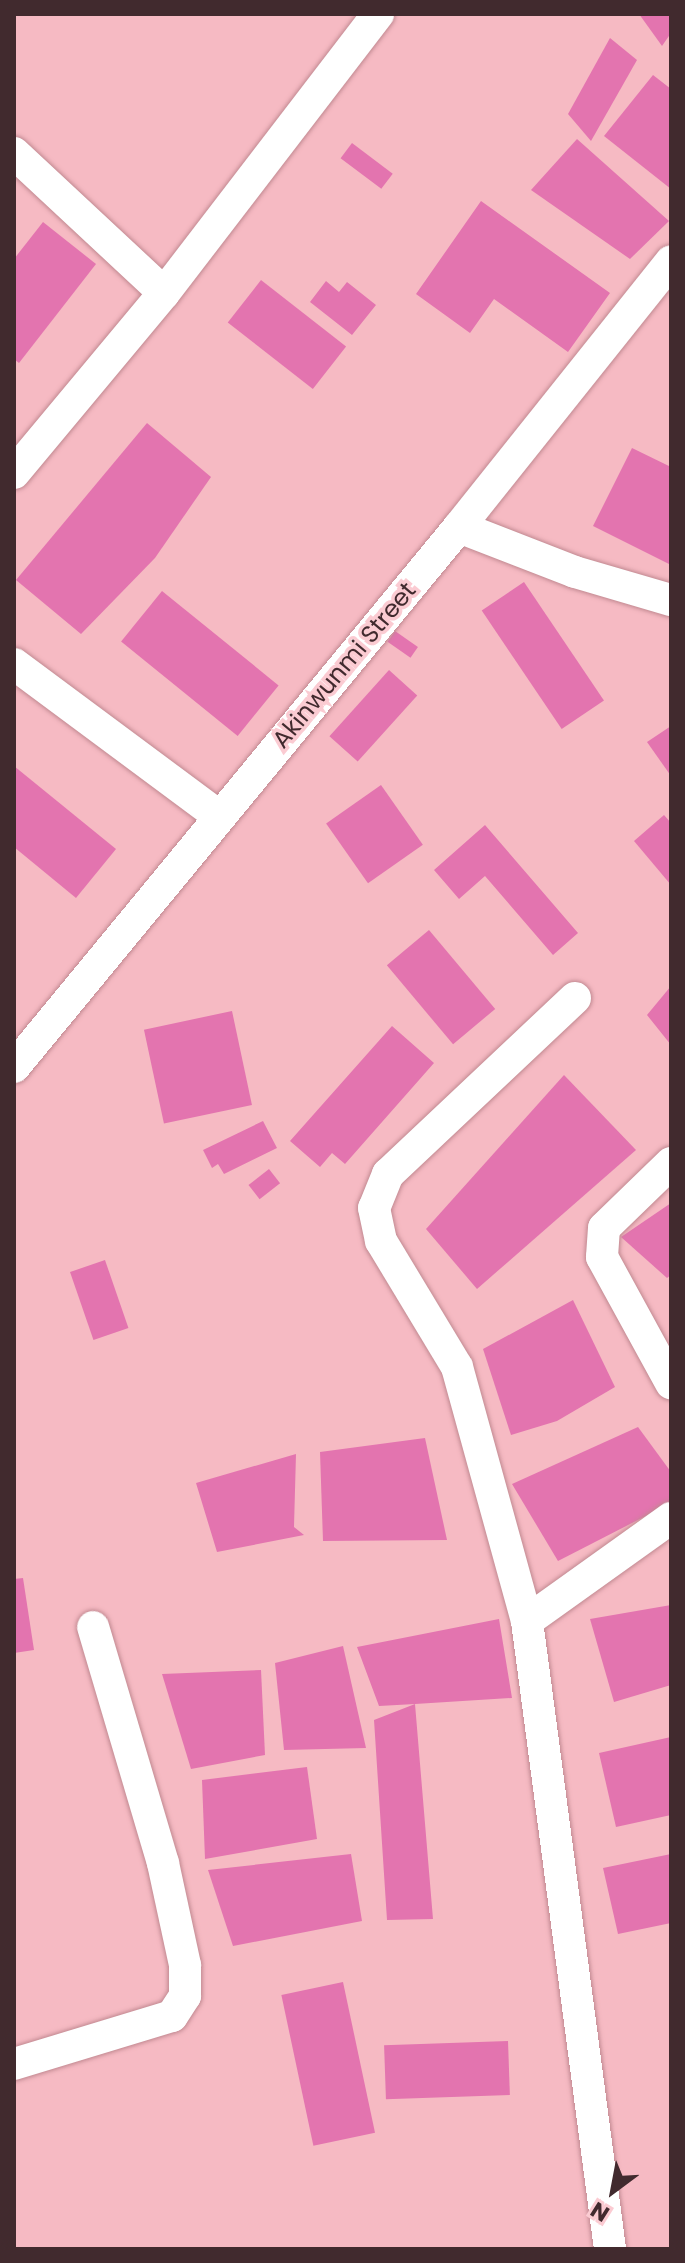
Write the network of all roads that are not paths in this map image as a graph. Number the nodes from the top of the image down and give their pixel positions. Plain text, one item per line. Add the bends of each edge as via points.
1 (378, 14) edge
2 (14, 153) edge
3 (671, 261) edge
4 (164, 293) junction
5 (14, 473) edge
6 (459, 527) junction
7 (671, 600) edge
8 (14, 664) edge
9 (217, 815) junction
10 (575, 998) dead end
11 (14, 1067) edge
12 (671, 1163) edge
13 (671, 1383) edge
14 (671, 1518) edge
15 (527, 1621) junction
16 (93, 1627) dead end
17 (14, 2064) edge
18 (610, 2249) edge

1 - 4 street
2 - 4 street
3 - 6 street, Akinwunmi Street
4 - 5 street
6 - 7 street via 575,572
6 - 9 street, Akinwunmi Street
8 - 9 street
9 - 11 street, Akinwunmi Street
10 - 15 street via 388,1174 374,1208 381,1241 457,1367
12 - 13 street via 604,1228 602,1257
14 - 15 street
15 - 18 street
16 - 17 street via 163,1863 185,1965 185,1996 172,2016

